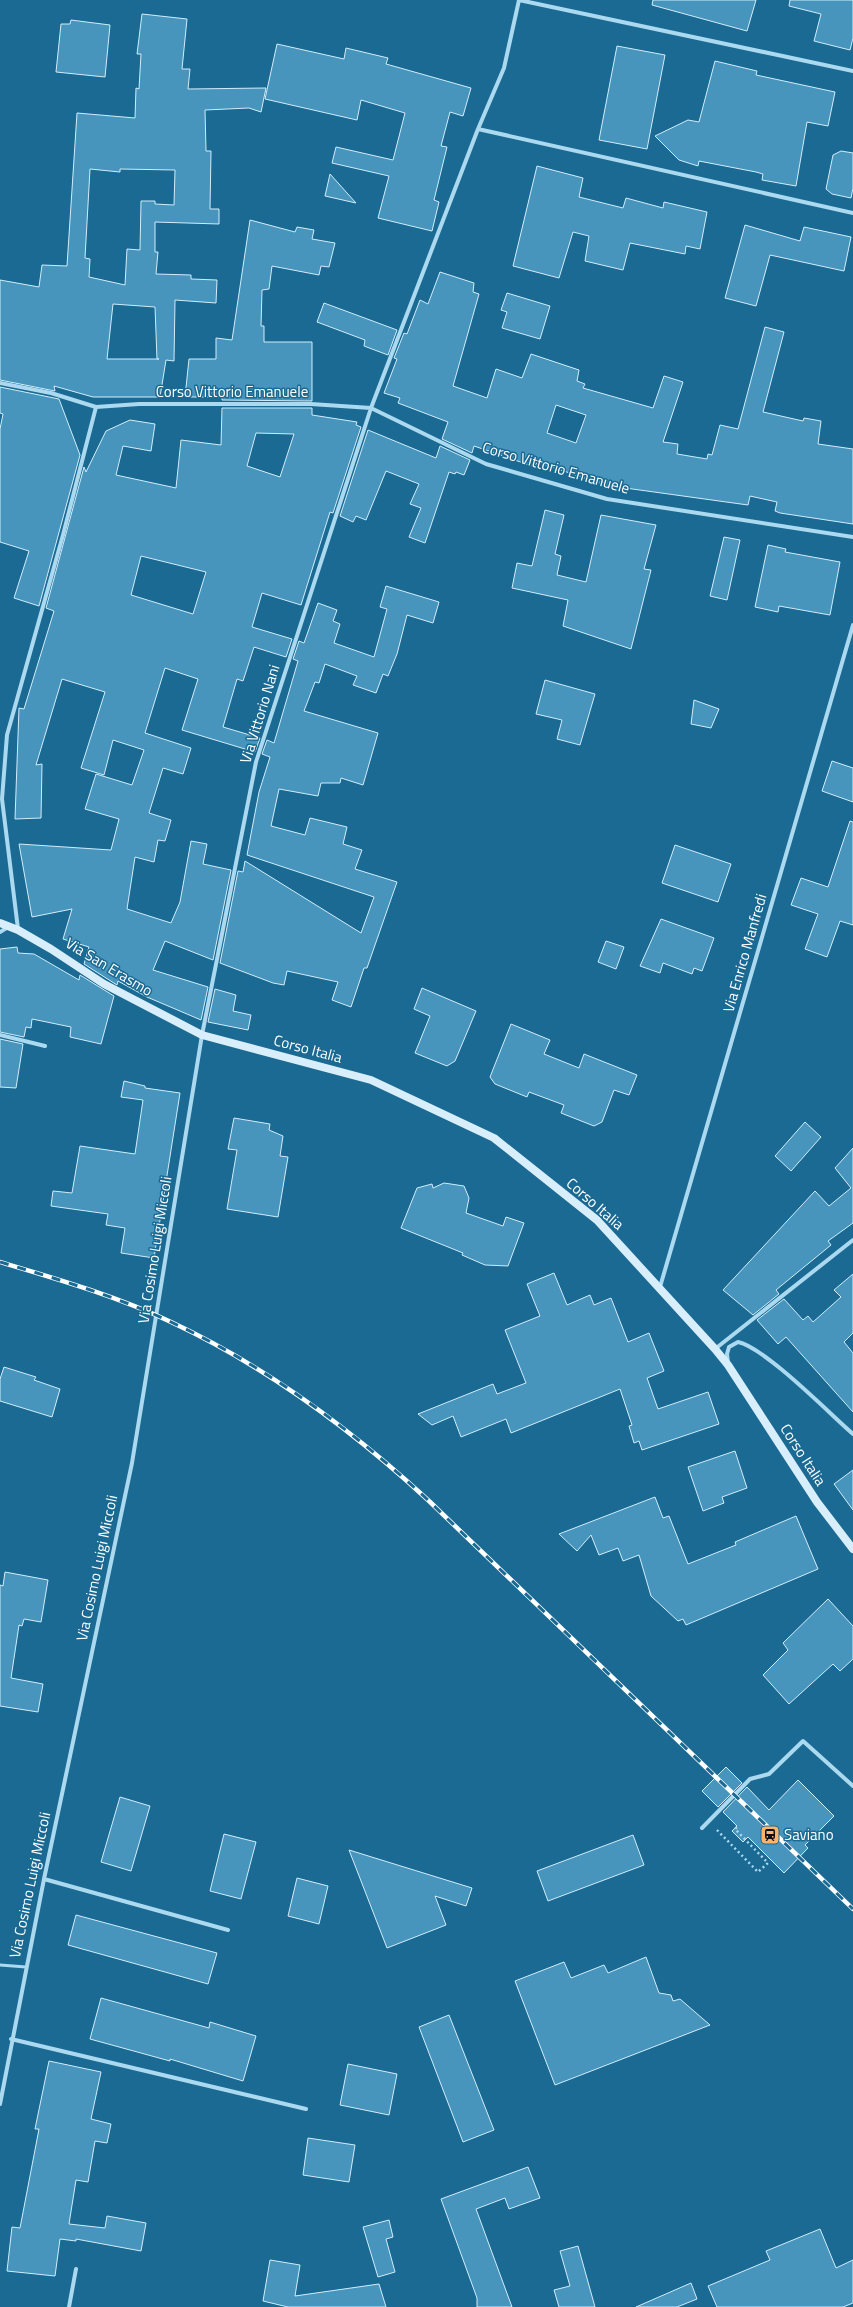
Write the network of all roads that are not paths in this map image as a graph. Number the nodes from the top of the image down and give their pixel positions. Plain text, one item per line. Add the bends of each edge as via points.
1 (519, 0) edge
2 (853, 71) edge
3 (478, 129) junction
4 (853, 213) edge
5 (0, 383) edge
6 (96, 407) junction
7 (371, 408) junction
8 (853, 537) edge
9 (853, 625) edge
10 (0, 923) edge
11 (9, 926) junction
12 (18, 930) junction
13 (0, 932) edge
14 (202, 1035) junction
15 (0, 1036) edge
16 (45, 1046) dead end
17 (853, 1240) edge
18 (660, 1287) junction
19 (715, 1349) junction
20 (728, 1365) junction
21 (853, 1434) edge
22 (853, 1549) edge
23 (853, 1786) edge
24 (702, 1828) dead end
25 (44, 1879) junction
26 (228, 1930) dead end
27 (0, 1965) edge
28 (26, 1967) junction
29 (11, 2039) junction
30 (0, 2104) edge
31 (306, 2109) dead end
32 (76, 2269) dead end
33 (69, 2307) edge

1 - 2 street
1 - 3 street, Via Vittorio Nani via 504,68
3 - 4 street
3 - 7 street, Via Vittorio Nani
5 - 6 street, Corso Vittorio Emanuele via 51,393
6 - 7 street, Corso Vittorio Emanuele via 139,404 311,404
6 - 12 street via 7,735 2,799
7 - 8 street, Corso Vittorio Emanuele via 486,464 607,499
7 - 14 street, Via Vittorio Nani via 256,762
9 - 18 street, Via Enrico Manfredi
10 - 11 main road, Via San Erasmo
11 - 12 main road, Via San Erasmo
11 - 13 street
12 - 14 main road, Via San Erasmo via 104,984
14 - 18 main road, Corso Italia via 371,1080 494,1138 597,1220
14 - 25 street, Via Cosimo Luigi Miccoli via 132,1463
15 - 16 street
17 - 19 street
18 - 19 main road, Corso Italia
19 - 20 main road, Corso Italia
20 - 21 street via 729,1347 738,1342 746,1343 769,1359
20 - 22 main road, Corso Italia via 817,1502
23 - 24 street via 803,1741 769,1774 750,1779
25 - 26 street
25 - 28 street, Via Cosimo Luigi Miccoli
27 - 28 lane
28 - 29 street, Via Cosimo Luigi Miccoli
29 - 30 street, Via Cosimo Luigi Miccoli
29 - 31 street
32 - 33 street

